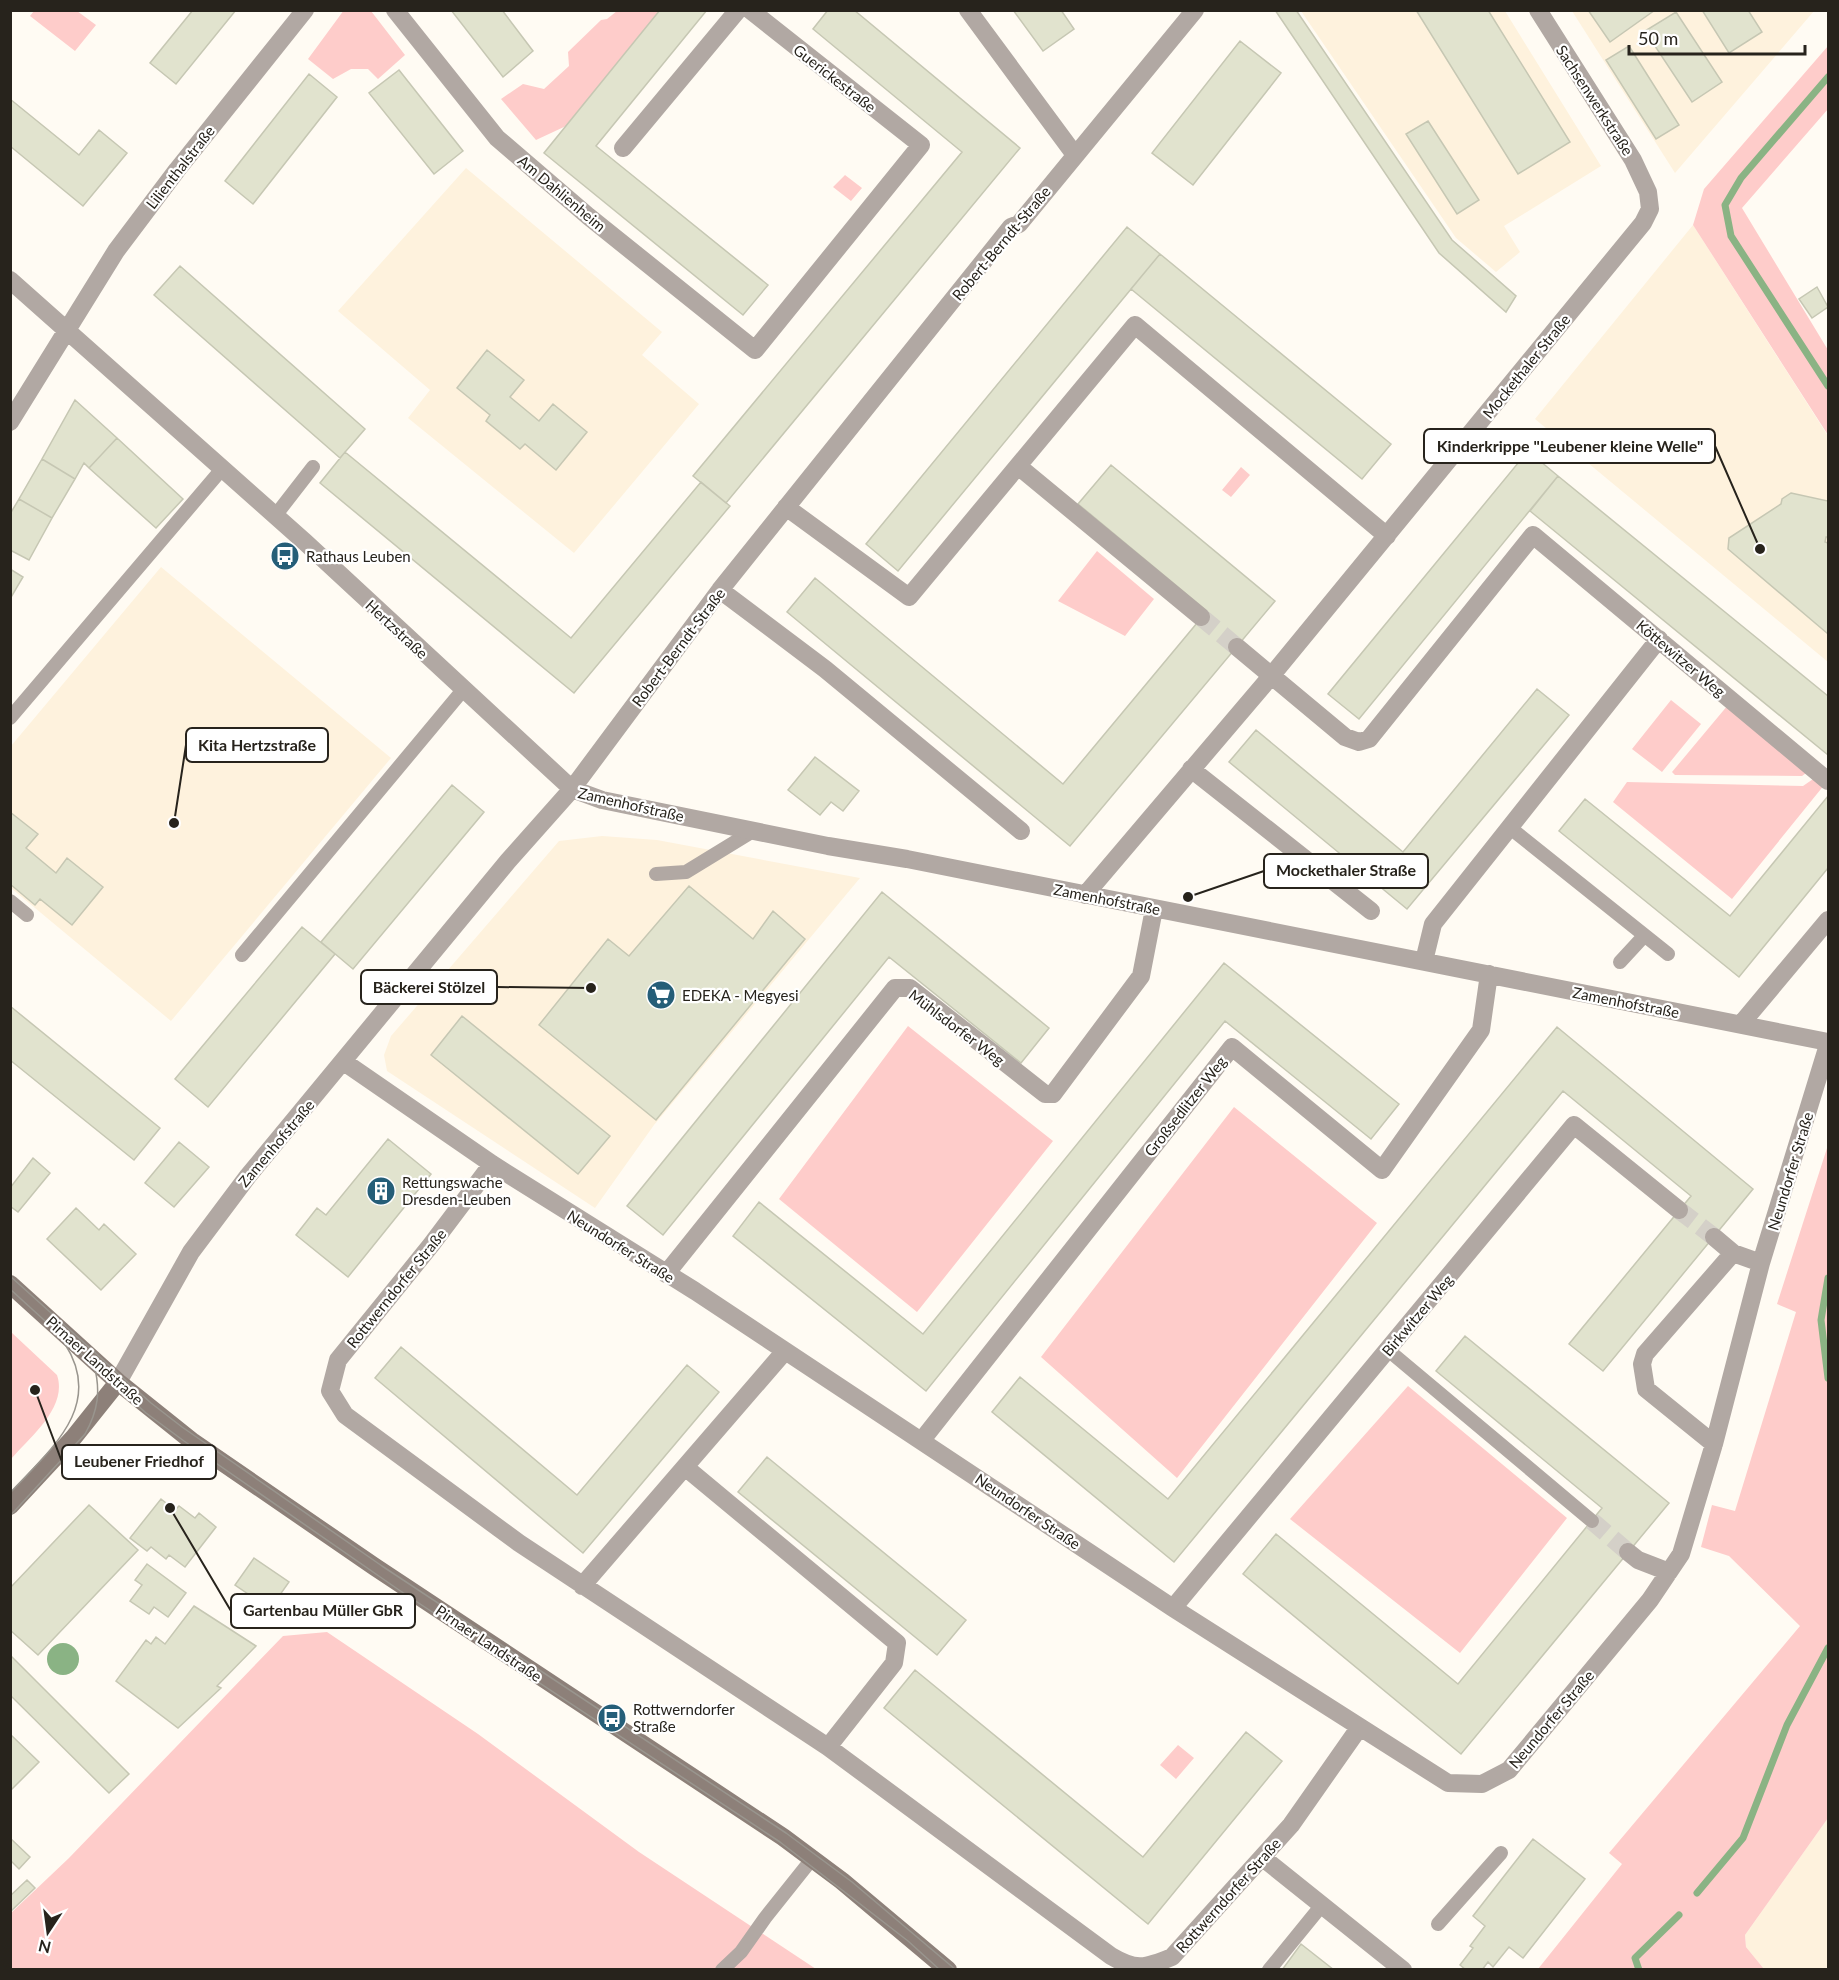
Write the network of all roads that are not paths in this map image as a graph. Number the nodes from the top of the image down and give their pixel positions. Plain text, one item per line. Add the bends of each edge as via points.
1 (305, 10) edge
2 (395, 10) edge
3 (738, 10) edge
4 (750, 10) edge
5 (968, 10) edge
6 (1195, 10) edge
7 (1538, 10) edge
8 (921, 145) joint
9 (623, 148) dead end
10 (1075, 155) junction
11 (1648, 192) joint
12 (10, 280) edge
13 (67, 331) junction
14 (10, 422) edge
15 (1018, 466) junction
16 (313, 467) dead end
17 (222, 469) junction
18 (786, 507) junction
19 (275, 516) junction
20 (1387, 536) junction
21 (720, 590) junction
22 (1201, 617) tunnel mouth
23 (1659, 639) junction
24 (1237, 647) tunnel mouth
25 (1272, 675) junction
26 (463, 690) junction
27 (10, 718) edge
28 (1191, 769) junction
29 (1828, 781) edge
30 (572, 789) junction
31 (1509, 827) junction
32 (753, 831) junction
33 (1021, 831) dead end
34 (656, 874) dead end
35 (1085, 895) junction
36 (10, 901) edge
37 (1154, 909) junction
38 (1371, 911) dead end
39 (27, 915) dead end
40 (1828, 920) edge
41 (1644, 936) junction
42 (1668, 954) dead end
43 (242, 956) dead end
44 (1424, 961) junction
45 (1620, 962) dead end
46 (1489, 974) junction
47 (1741, 1024) junction
48 (1828, 1043) edge
49 (344, 1062) junction
50 (492, 1164) junction
51 (1679, 1210) tunnel mouth
52 (1714, 1237) tunnel mouth
53 (1733, 1253) junction
54 (1761, 1263) junction
55 (666, 1274) junction
56 (10, 1284) edge
57 (1388, 1350) junction
58 (785, 1351) junction
59 (118, 1382) junction
60 (922, 1440) junction
61 (1714, 1444) junction
62 (685, 1467) junction
63 (10, 1506) edge
64 (1592, 1521) tunnel mouth
65 (1628, 1552) tunnel mouth
66 (1670, 1572) junction
67 (582, 1586) junction
68 (1173, 1608) junction
69 (1359, 1728) junction
70 (828, 1748) junction
71 (1501, 1853) dead end
72 (1263, 1858) junction
73 (812, 1859) junction
74 (1322, 1905) junction
75 (1438, 1924) dead end
76 (722, 1970) edge
77 (948, 1970) edge
78 (1269, 1970) edge
79 (1403, 1970) edge

1 - 13 street, Lilienthalstraße via 135,225
2 - 8 street, Am Dahlienheim via 497,138 755,350
3 - 9 street
4 - 8 street, Guerickestraße
5 - 10 street
6 - 10 street, Robert-Berndt-Straße
7 - 11 street, Sachsenwerkstraße via 1634,160
10 - 18 street, Robert-Berndt-Straße via 1019,224 1011,227
11 - 20 street, Mockethaler Straße via 1650,209 1643,223
12 - 13 street, Hertzstraße
13 - 14 street, Lilienthalstraße
13 - 17 street, Hertzstraße
15 - 18 street via 909,597
15 - 20 street via 1135,325
15 - 22 street
16 - 19 lane
17 - 19 street, Hertzstraße
17 - 27 lane
18 - 21 street, Robert-Berndt-Straße
19 - 26 street, Hertzstraße
20 - 25 street, Mockethaler Straße
21 - 30 street, Robert-Berndt-Straße
21 - 33 street via 825,669
23 - 25 street, Köttewitzer Weg via 1533,535 1369,739 1359,742 1345,737
23 - 29 street, Köttewitzer Weg
23 - 31 street
24 - 25 street
25 - 28 street, Mockethaler Straße
26 - 30 street, Hertzstraße
26 - 43 lane
28 - 35 street, Mockethaler Straße
28 - 38 street
30 - 32 street, Zamenhofstraße via 602,800
30 - 49 street, Zamenhofstraße
31 - 41 lane
31 - 44 street via 1433,924
32 - 34 lane via 686,872
32 - 35 street, Zamenhofstraße
35 - 37 street, Zamenhofstraße
36 - 39 lane
37 - 44 street, Zamenhofstraße
37 - 55 street, Mühlsdorfer Weg via 1141,976 1053,1094 1045,1094 910,988 895,988
40 - 47 street
41 - 42 lane
41 - 45 lane
44 - 46 street, Zamenhofstraße
46 - 47 street, Zamenhofstraße
46 - 60 street, Großsedlitzer Weg via 1481,1030 1382,1170 1232,1047
47 - 48 street, Zamenhofstraße
48 - 54 street, Neundorfer Straße
49 - 50 street, Neundorfer Straße
49 - 59 street, Zamenhofstraße via 248,1176 191,1252
50 - 55 street, Neundorfer Straße
50 - 67 street, Rottwerndorfer Straße via 338,1360 330,1391 345,1415
51 - 57 street, Birkwitzer Weg via 1574,1125
52 - 53 street
53 - 54 street
53 - 61 street via 1645,1354 1642,1364 1646,1389
54 - 61 street, Neundorfer Straße
55 - 58 street, Neundorfer Straße
56 - 59 street, Pirnaer Landstraße
57 - 64 lane
57 - 68 street, Birkwitzer Weg
58 - 60 street, Neundorfer Straße
58 - 62 street
59 - 63 street
59 - 73 street, Pirnaer Landstraße via 193,1442 312,1524
60 - 68 street, Neundorfer Straße
61 - 66 street, Neundorfer Straße via 1681,1554
62 - 67 street
62 - 70 street via 897,1642 894,1663
65 - 66 street
66 - 69 street, Neundorfer Straße via 1509,1770 1482,1784 1448,1783
67 - 70 street, Rottwerndorfer Straße
68 - 69 street, Neundorfer Straße
69 - 72 street, Rottwerndorfer Straße
70 - 72 street, Rottwerndorfer Straße via 1130,1968 1150,1966 1172,1957
71 - 75 lane
72 - 74 street
73 - 76 lane via 741,1952
73 - 77 street, Pirnaer Landstraße
74 - 78 lane
74 - 79 street

